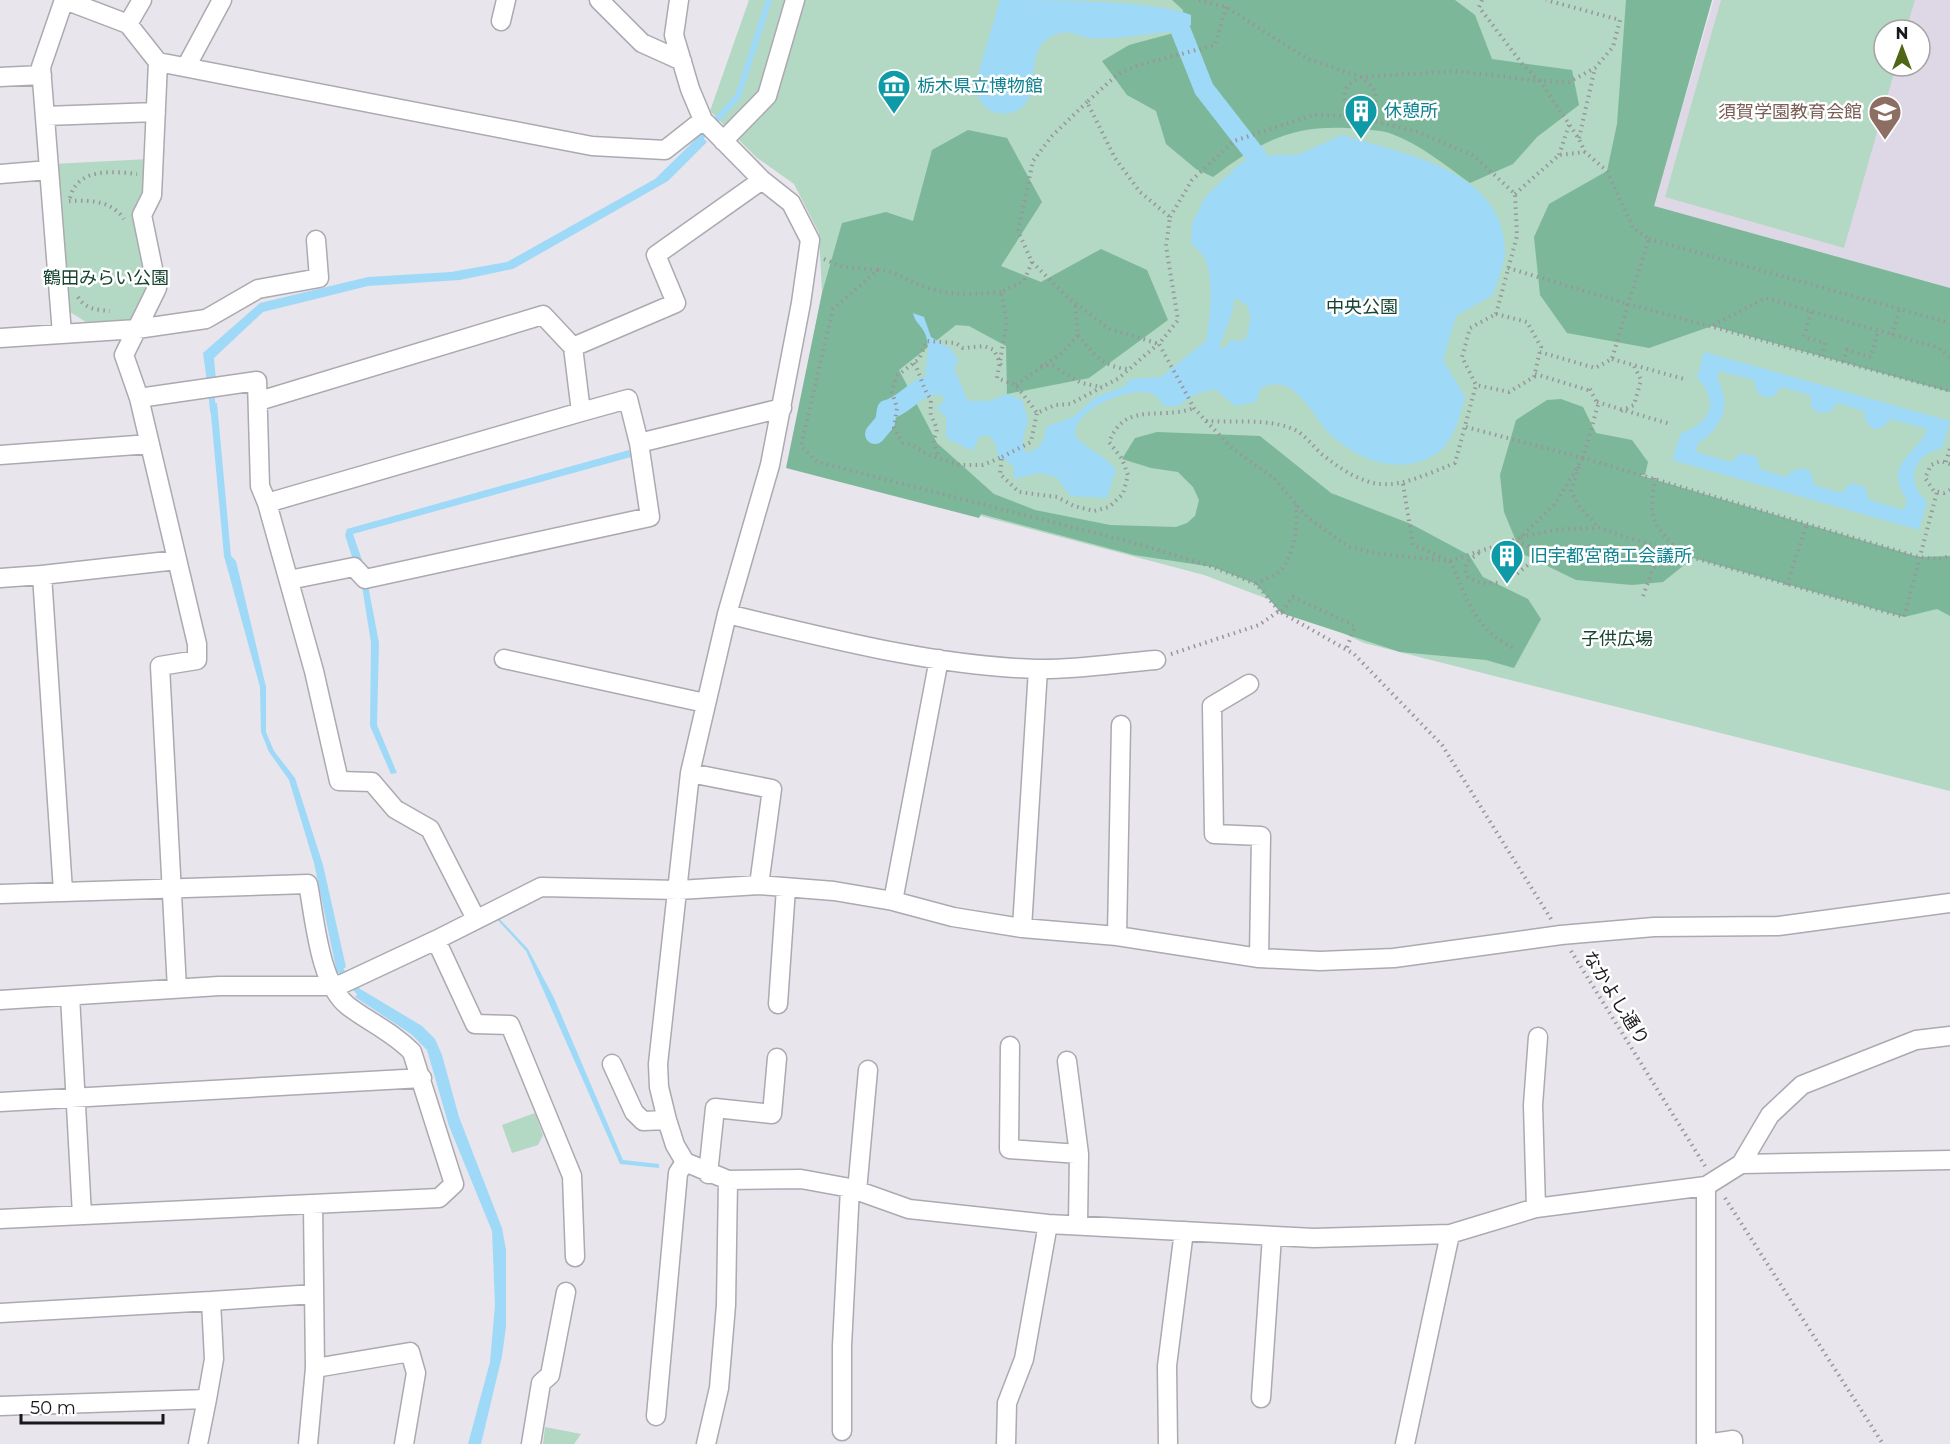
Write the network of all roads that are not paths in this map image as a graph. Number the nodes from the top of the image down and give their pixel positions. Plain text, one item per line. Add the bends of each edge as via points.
1 (65, 0) edge
2 (142, 0) edge
3 (222, 0) edge
4 (506, 0) edge
5 (599, 0) edge
6 (678, 0) edge
7 (795, 0) edge
8 (501, 21) dead end
9 (128, 24) junction
10 (682, 61) junction
11 (158, 62) junction
12 (186, 68) junction
13 (42, 75) junction
14 (0, 77) edge
15 (156, 112) junction
16 (45, 116) junction
17 (703, 120) junction
18 (723, 141) junction
19 (49, 170) junction
20 (0, 174) edge
21 (762, 180) junction
22 (316, 240) dead end
23 (137, 329) junction
24 (62, 334) junction
25 (0, 338) edge
26 (573, 347) junction
27 (139, 398) junction
28 (259, 401) junction
29 (782, 408) junction
30 (581, 412) junction
31 (639, 443) junction
32 (150, 444) junction
33 (0, 455) edge
34 (267, 503) junction
35 (177, 560) junction
36 (42, 575) junction
37 (0, 578) edge
38 (289, 580) junction
39 (727, 614) junction
40 (504, 659) dead end
41 (939, 659) junction
42 (1156, 660) road end
43 (1038, 669) junction
44 (1249, 684) dead end
45 (705, 703) junction
46 (1121, 725) dead end
47 (690, 773) junction
48 (759, 885) junction
49 (786, 888) junction
50 (171, 889) junction
51 (678, 890) junction
52 (63, 891) junction
53 (0, 894) edge
54 (893, 901) junction
55 (1950, 903) edge
56 (476, 919) junction
57 (1022, 928) junction
58 (1117, 936) junction
59 (436, 940) junction
60 (1259, 958) junction
61 (336, 985) junction
62 (177, 989) junction
63 (70, 996) junction
64 (0, 1000) edge
65 (778, 1004) dead end
66 (1950, 1036) edge
67 (1538, 1037) dead end
68 (1010, 1046) dead end
69 (777, 1058) dead end
70 (1066, 1061) dead end
71 (612, 1064) dead end
72 (868, 1070) dead end
73 (422, 1078) junction
74 (76, 1099) junction
75 (0, 1102) edge
76 (667, 1120) junction
77 (1079, 1154) junction
78 (1950, 1160) edge
79 (685, 1162) junction
80 (1741, 1164) junction
81 (708, 1173) junction
82 (728, 1180) junction
83 (1710, 1183) junction
84 (854, 1189) junction
85 (313, 1205) junction
86 (1536, 1208) junction
87 (82, 1215) junction
88 (0, 1219) edge
89 (1048, 1224) junction
90 (1078, 1226) junction
91 (1184, 1231) junction
92 (1450, 1234) junction
93 (1272, 1236) junction
94 (575, 1257) dead end
95 (566, 1292) dead end
96 (314, 1293) junction
97 (211, 1301) junction
98 (0, 1313) edge
99 (315, 1368) junction
100 (1261, 1398) dead end
101 (207, 1399) junction
102 (0, 1406) edge
103 (656, 1416) dead end
104 (842, 1431) dead end
105 (198, 1444) edge
106 (308, 1444) edge
107 (404, 1444) edge
108 (531, 1444) edge
109 (706, 1444) edge
110 (1006, 1444) edge
111 (1168, 1444) edge
112 (1406, 1444) edge
113 (1706, 1444) edge
114 (1733, 1444) edge

1 - 9 street
1 - 13 street via 41,68
2 - 9 street
3 - 12 street
4 - 8 street
5 - 10 street via 642,43
6 - 10 street via 674,35
7 - 18 street via 767,96
9 - 11 street
10 - 17 street
11 - 12 street
11 - 15 street
12 - 17 street via 592,147 665,150
13 - 14 street
13 - 16 street
15 - 16 street
15 - 23 street via 152,195 142,215 157,288
16 - 19 street
17 - 18 street
18 - 21 street
19 - 20 street
19 - 24 street via 63,203
21 - 26 street via 656,255 676,303
21 - 29 street via 790,202 810,240
22 - 23 street via 319,278 258,290 206,319
23 - 24 street
23 - 27 street via 124,355
24 - 25 street
26 - 28 street via 543,315
26 - 30 street
27 - 28 street via 257,381
27 - 32 street
28 - 34 street via 260,486
29 - 31 street
29 - 39 street via 770,465
30 - 31 street via 628,399
30 - 34 street
31 - 38 street via 650,517 366,579 354,567
32 - 33 street
32 - 35 street
34 - 38 street
35 - 36 street
35 - 50 street via 197,660 160,666
36 - 37 street
36 - 52 street
38 - 56 street via 339,781 372,782 396,809 429,829
39 - 41 street via 824,638
39 - 45 street
40 - 45 street
41 - 43 street
41 - 54 street
42 - 43 street
43 - 57 street
44 - 60 street via 1212,706 1214,834 1261,836
45 - 47 street
46 - 58 street
47 - 48 street via 771,789
47 - 51 street
48 - 49 street
48 - 51 street
49 - 54 street
49 - 65 street
50 - 52 street
50 - 61 street via 308,884
50 - 62 street
51 - 56 street via 541,887
51 - 76 street via 658,1064
52 - 53 street
54 - 57 street
55 - 60 street via 1778,926 1654,927 1561,935 1394,958
56 - 59 street
57 - 58 street
58 - 60 street
59 - 61 street
59 - 94 street via 475,1024 510,1024 572,1176
61 - 62 street
61 - 73 street via 346,1005 412,1052
62 - 63 street
63 - 64 street
63 - 74 street
66 - 80 street via 1916,1040 1802,1085 1770,1115
67 - 86 street via 1533,1106
68 - 77 street via 1009,1149
69 - 81 street via 772,1114 715,1108
70 - 77 street
71 - 76 street via 634,1112 643,1121
72 - 84 street
73 - 74 street
73 - 85 street via 454,1184 439,1198
74 - 75 street
74 - 87 street
76 - 79 street
77 - 90 street
78 - 80 street
79 - 81 street
79 - 103 street via 678,1173
80 - 83 street
81 - 82 street
82 - 84 street via 801,1179
82 - 109 street via 726,1305 719,1388
83 - 86 street
83 - 113 street
84 - 89 street via 909,1209
84 - 104 street via 842,1346
85 - 87 street
85 - 96 street
86 - 92 street
87 - 88 street
89 - 90 street
89 - 110 street via 1024,1359 1006,1403
90 - 91 street
91 - 93 street
91 - 111 street via 1167,1366
92 - 93 street
92 - 112 street
93 - 100 street
95 - 108 street via 550,1375 541,1383
96 - 97 street
96 - 99 street
97 - 98 street
97 - 101 street via 214,1359
99 - 106 street
99 - 107 street via 410,1352 416,1373
101 - 102 street
101 - 105 street
113 - 114 street via 1733,1440

